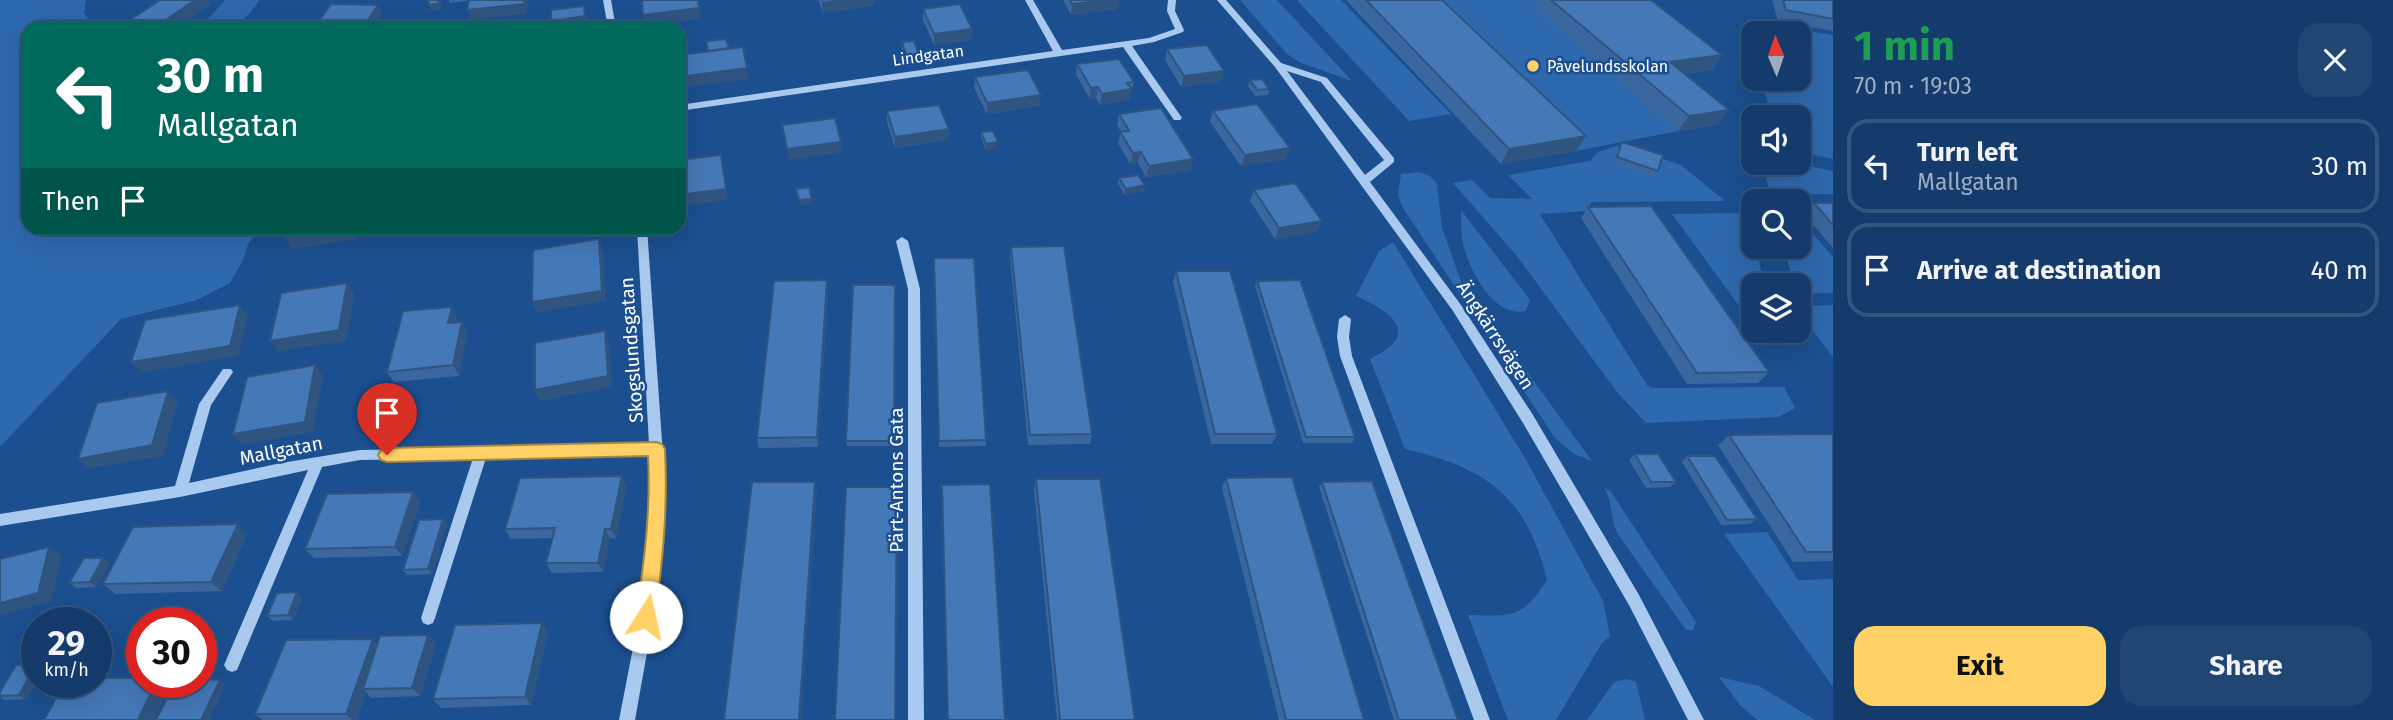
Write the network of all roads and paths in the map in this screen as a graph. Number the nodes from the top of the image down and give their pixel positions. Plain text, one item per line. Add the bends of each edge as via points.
1 (607, 0) edge
2 (1029, 0) edge
3 (1172, 0) edge
4 (1221, 0) edge
5 (611, 21) edge
6 (1126, 44) junction
7 (1059, 53) junction
8 (1278, 65) junction
9 (686, 107) edge
10 (1177, 118) dead end
11 (1365, 180) junction
12 (642, 235) edge
13 (902, 241) dead end
14 (1345, 319) dead end
15 (227, 372) dead end
16 (656, 449) junction
17 (481, 453) junction
18 (318, 462) junction
19 (180, 491) junction
20 (0, 520) edge
21 (428, 618) dead end
22 (232, 665) dead end
23 (627, 720) edge
24 (916, 720) edge
25 (1482, 720) edge
26 (1696, 720) edge

1 - 5 street
2 - 7 street
3 - 6 street, Lindgatan via 1171,11 1180,30
4 - 8 street, Ängkärrsvägen
6 - 7 street, Lindgatan
6 - 10 street
7 - 9 street, Lindgatan
8 - 11 street, Ängkärrsvägen
8 - 11 street via 1324,80 1390,160
11 - 26 street, Ängkärrsvägen via 1457,308 1528,419 1634,600
12 - 16 street, Skogslundsgatan
13 - 24 street, Pärt-Antons Gata via 914,289
14 - 25 street via 1346,356
15 - 19 street via 205,404
16 - 17 street, Mallgatan
16 - 23 street, Skogslundsgatan via 657,540
17 - 18 street, Mallgatan via 360,456
17 - 21 street
18 - 19 street, Mallgatan
18 - 22 street
19 - 20 street, Mallgatan

